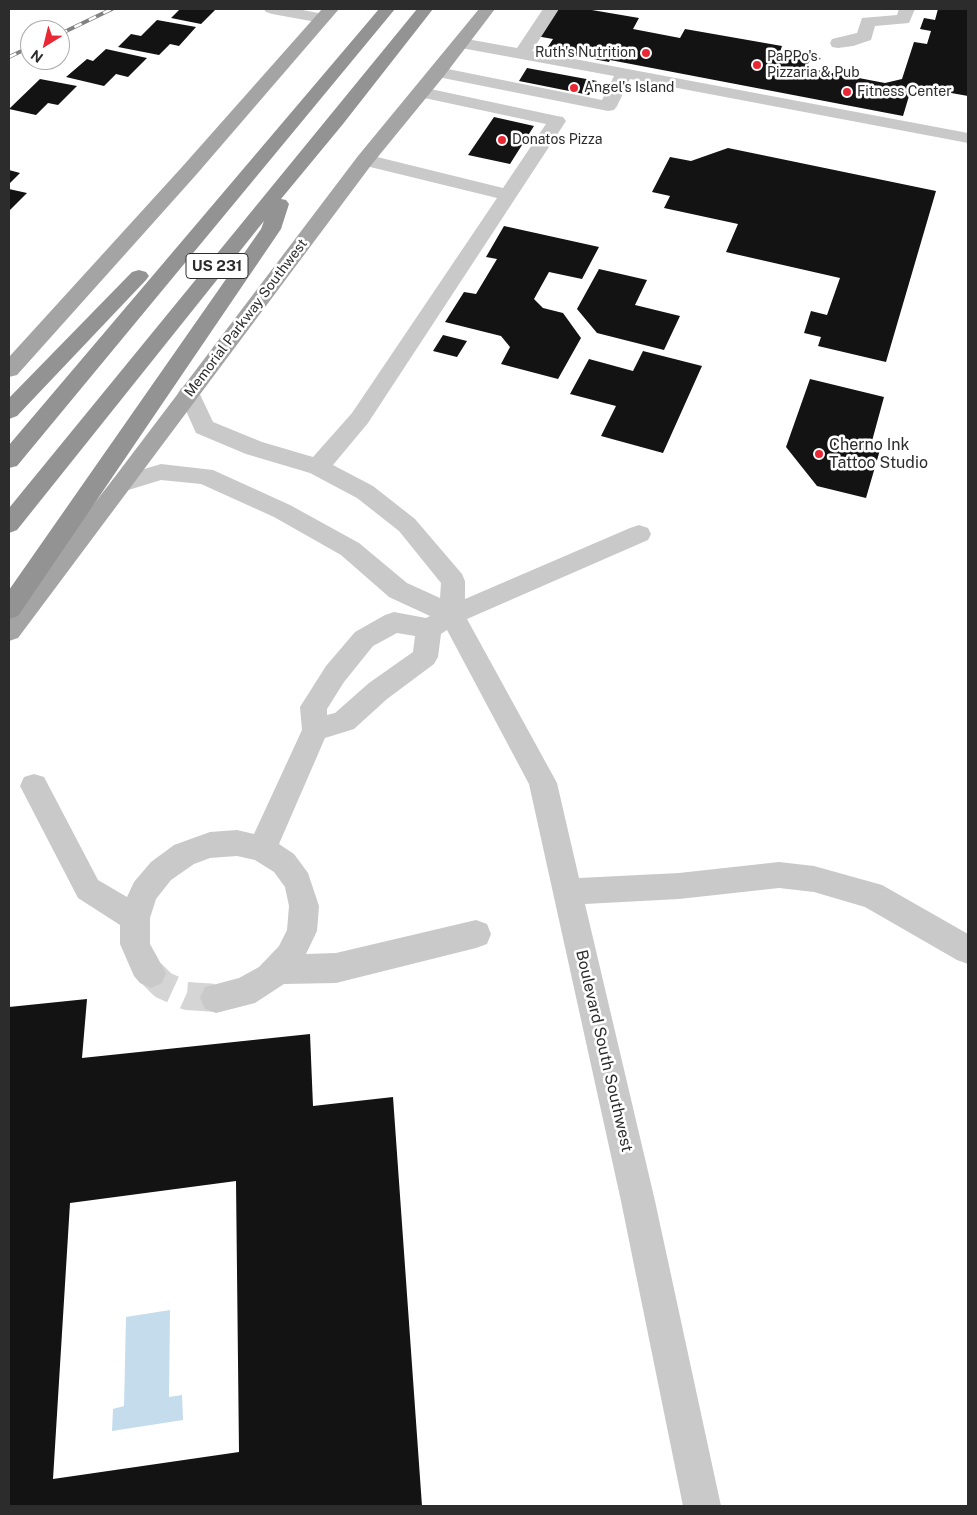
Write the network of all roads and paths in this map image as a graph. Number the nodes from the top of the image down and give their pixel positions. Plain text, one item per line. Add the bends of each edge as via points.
1 (272, 9) edge
2 (387, 9) edge
3 (425, 9) edge
4 (487, 9) edge
5 (551, 9) edge
6 (908, 9) edge
7 (327, 14) edge
8 (461, 43) junction
9 (838, 43) dead end
10 (522, 54) junction
11 (438, 72) junction
12 (625, 72) junction
13 (421, 92) junction
14 (968, 138) edge
15 (365, 160) junction
16 (246, 177) junction
17 (285, 182) junction
18 (509, 194) junction
19 (9, 370) edge
20 (189, 393) junction
21 (9, 411) edge
22 (9, 460) edge
23 (318, 467) junction
24 (122, 484) junction
25 (9, 524) edge
26 (639, 534) dead end
27 (9, 609) edge
28 (440, 622) junction
29 (9, 631) edge
30 (316, 730) junction
31 (34, 786) dead end
32 (262, 849) junction
33 (568, 892) junction
34 (135, 918) junction
35 (476, 934) dead end
36 (968, 950) edge
37 (277, 970) junction
38 (151, 973) tunnel mouth
39 (216, 998) tunnel mouth
40 (702, 1506) edge

1 - 7 street
2 - 16 highway, US 231
3 - 17 highway, US 231
4 - 8 main road, Memorial Parkway Southwest
5 - 10 street
6 - 9 street via 903,20 868,21 865,36
7 - 19 main road
8 - 10 street
8 - 11 main road, Memorial Parkway Southwest
10 - 12 street
11 - 12 street via 608,106
11 - 13 main road, Memorial Parkway Southwest
12 - 14 street
13 - 15 main road, Memorial Parkway Southwest
13 - 18 street via 557,121
15 - 18 street
15 - 20 main road, Memorial Parkway Southwest
16 - 21 highway via 195,210 125,293
16 - 22 highway, US 231
17 - 25 highway, US 231
17 - 27 highway via 271,229
18 - 23 street via 360,418
20 - 23 street via 204,427 254,448
20 - 24 main road, Memorial Parkway Southwest
23 - 28 street via 365,492 408,525 453,581
24 - 28 street via 161,472 205,476 290,515 350,549
24 - 29 main road, Memorial Parkway Southwest
26 - 28 street
28 - 30 street via 425,657 344,721
28 - 30 street via 394,622 364,639 313,707
28 - 33 street, Boulevard South Southwest via 544,783
30 - 32 street
31 - 34 street via 88,889
32 - 34 street via 237,843 210,845 184,854 161,870 144,892
32 - 37 street via 284,863 298,882 304,906 302,931 290,956
33 - 36 street via 679,886 779,875 814,879 872,895
33 - 40 street, Boulevard South Southwest via 638,1201
34 - 38 street via 135,944
35 - 37 street via 336,968
37 - 39 street via 244,992

